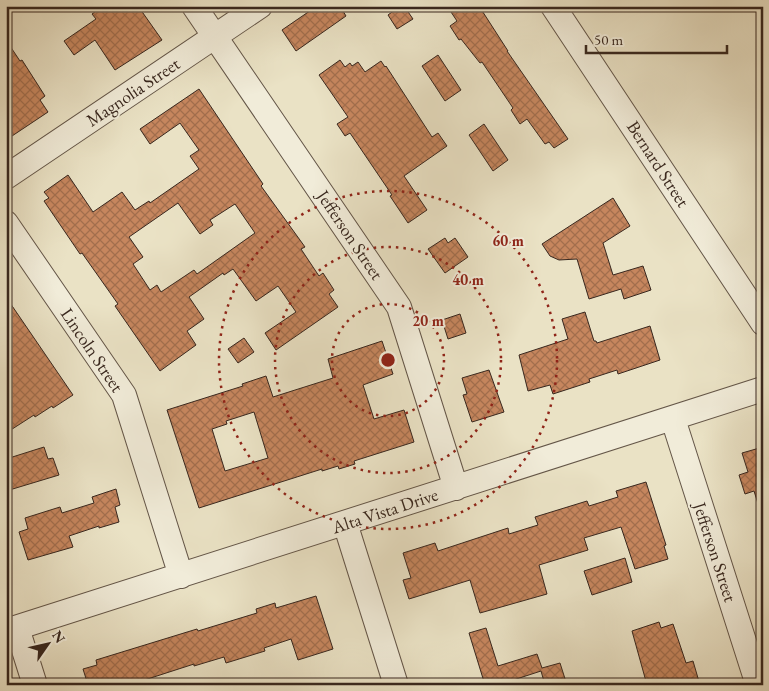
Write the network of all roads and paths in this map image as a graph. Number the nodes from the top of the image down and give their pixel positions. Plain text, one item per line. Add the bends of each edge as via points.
1 (194, 6) edge
2 (260, 6) edge
3 (553, 6) edge
4 (215, 37) junction
5 (6, 178) edge
6 (6, 223) edge
7 (763, 323) edge
8 (763, 389) edge
9 (673, 419) junction
10 (456, 488) junction
11 (345, 524) junction
12 (181, 576) junction
13 (12, 630) edge
14 (35, 685) edge
15 (396, 685) edge
16 (758, 685) edge

1 - 4 street, Jefferson Street
2 - 4 street, Magnolia Street
3 - 7 street, Bernard Street
4 - 5 street, Magnolia Street
4 - 10 street, Jefferson Street via 399,307
6 - 12 street, Lincoln Street via 124,395
8 - 9 street, Alta Vista Drive
9 - 10 street, Alta Vista Drive
9 - 16 street, Jefferson Street
10 - 11 street, Alta Vista Drive
11 - 12 street, Alta Vista Drive
11 - 15 street
12 - 13 street, Alta Vista Drive
13 - 14 street

